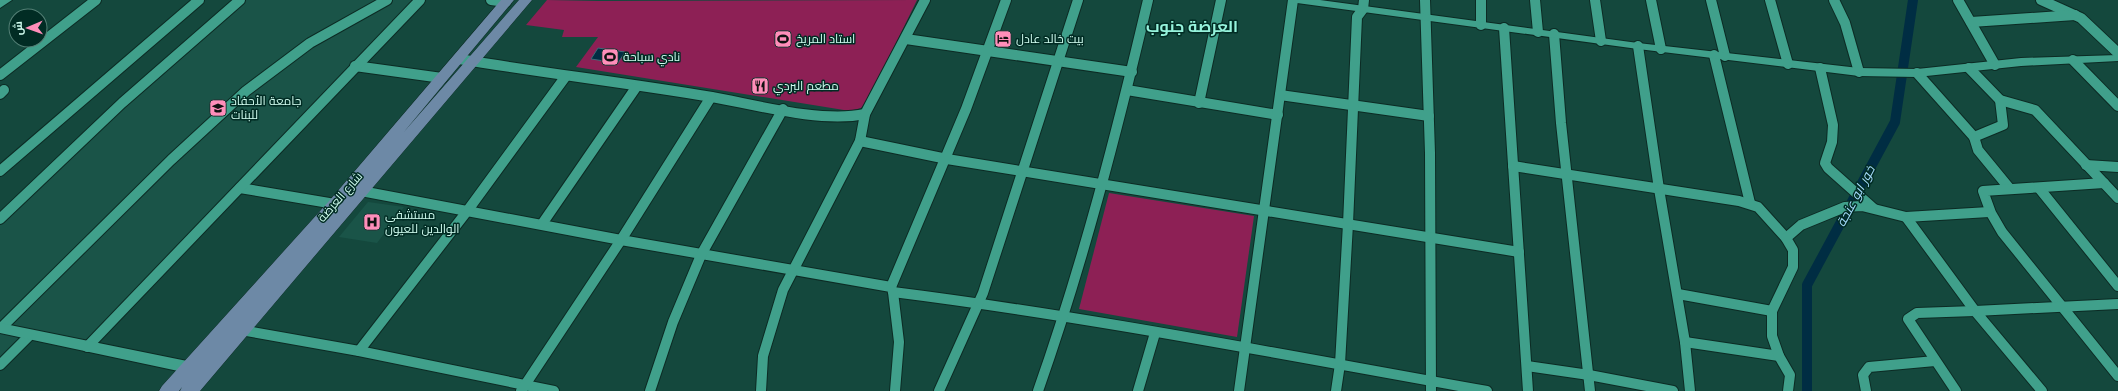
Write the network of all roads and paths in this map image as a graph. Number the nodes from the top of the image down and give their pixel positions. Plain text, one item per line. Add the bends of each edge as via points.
1 (7, 0) edge
2 (96, 0) edge
3 (198, 0) edge
4 (240, 0) edge
5 (387, 0) edge
6 (420, 0) edge
7 (491, 0) edge
8 (526, 0) edge
9 (925, 0) edge
10 (1006, 0) edge
11 (1078, 0) edge
12 (1148, 0) edge
13 (1221, 0) edge
14 (1293, 0) edge
15 (1303, 0) edge
16 (1425, 0) edge
17 (1481, 0) edge
18 (1535, 0) edge
19 (1595, 0) edge
20 (1651, 0) edge
21 (1711, 0) edge
22 (1770, 0) edge
23 (1834, 0) edge
24 (1958, 0) edge
25 (2041, 0) edge
26 (507, 1) edge
27 (1363, 4) edge
28 (0, 5) edge
29 (2075, 15) junction
30 (1425, 17) junction
31 (1971, 22) junction
32 (1481, 25) junction
33 (1504, 28) junction
34 (1538, 32) junction
35 (1554, 34) junction
36 (906, 39) junction
37 (1601, 41) junction
38 (1638, 46) junction
39 (1661, 49) junction
40 (989, 51) junction
41 (2118, 53) edge
42 (1720, 56) junction
43 (2118, 58) edge
44 (466, 60) junction
45 (2073, 60) junction
46 (1058, 61) junction
47 (1788, 64) junction
48 (1995, 65) junction
49 (355, 66) junction
50 (1820, 68) junction
51 (1969, 68) junction
52 (1132, 72) junction
53 (1864, 72) junction
54 (1916, 73) junction
55 (0, 75) edge
56 (566, 76) junction
57 (442, 78) junction
58 (637, 86) junction
59 (1127, 90) junction
60 (1280, 95) junction
61 (711, 97) junction
62 (2000, 100) junction
63 (1199, 103) junction
64 (1354, 106) junction
65 (2118, 106) edge
66 (783, 109) junction
67 (865, 114) junction
68 (1278, 115) junction
69 (1429, 116) junction
70 (1974, 137) junction
71 (860, 142) junction
72 (947, 160) junction
73 (2086, 164) junction
74 (1514, 166) junction
75 (2118, 167) edge
76 (0, 171) edge
77 (1023, 172) junction
78 (1568, 176) junction
79 (2104, 183) junction
80 (1101, 184) junction
81 (240, 188) junction
82 (2039, 188) junction
83 (2010, 189) junction
84 (1658, 190) junction
85 (361, 191) junction
86 (2118, 198) edge
87 (335, 204) junction
88 (1750, 204) junction
89 (1873, 208) junction
90 (468, 210) junction
91 (1264, 210) junction
92 (1989, 212) junction
93 (1906, 217) junction
94 (0, 219) edge
95 (542, 224) junction
96 (1348, 224) junction
97 (1431, 238) junction
98 (1786, 238) junction
99 (621, 240) junction
100 (1519, 252) junction
101 (702, 255) junction
102 (792, 270) junction
103 (2118, 286) edge
104 (892, 290) junction
105 (1678, 294) junction
106 (979, 303) junction
107 (2118, 304) edge
108 (2061, 307) junction
109 (1772, 311) junction
110 (1975, 311) junction
111 (1064, 317) junction
112 (0, 328) edge
113 (241, 330) junction
114 (1155, 333) junction
115 (29, 336) junction
116 (1685, 342) junction
117 (87, 347) junction
118 (1245, 348) junction
119 (359, 351) junction
120 (1779, 356) junction
121 (1935, 361) junction
122 (1340, 364) junction
123 (0, 365) edge
124 (1527, 366) junction
125 (189, 367) junction
126 (206, 371) junction
127 (1589, 375) junction
128 (2118, 376) edge
129 (1431, 386) edge
130 (523, 388) edge
131 (168, 391) edge
132 (189, 391) edge
133 (554, 391) edge
134 (650, 391) edge
135 (761, 391) edge
136 (895, 391) edge
137 (939, 391) edge
138 (1038, 391) edge
139 (1138, 391) edge
140 (1239, 391) edge
141 (1336, 391) edge
142 (1487, 391) edge
143 (1528, 391) edge
144 (1590, 391) edge
145 (1673, 391) edge
146 (1690, 391) edge
147 (1788, 391) edge
148 (1866, 391) edge
149 (1956, 391) edge
150 (2042, 391) edge

1 - 28 street
2 - 55 street
3 - 76 street
4 - 94 street via 122,103
5 - 112 street via 310,43 246,91
6 - 49 street
7 - 26 street
8 - 44 main road, شارع العرضة
9 - 36 street
10 - 40 street
11 - 46 street
12 - 52 street
13 - 63 street
14 - 60 street
15 - 27 street
16 - 30 street
17 - 32 street
18 - 34 street
19 - 37 street
20 - 39 street
21 - 42 street
22 - 47 street
23 - 53 street
24 - 31 street
25 - 29 street
26 - 44 main road, شارع العرضة
27 - 30 street
27 - 64 street via 1357,17
29 - 31 street
29 - 41 street
30 - 32 street
30 - 69 street
31 - 48 street
32 - 33 street
33 - 34 street
33 - 74 street
34 - 35 street
35 - 37 street
35 - 78 street
36 - 40 street
36 - 67 street
37 - 38 street
38 - 39 street
38 - 84 street
39 - 42 street
40 - 46 street
40 - 72 street
42 - 47 street
42 - 88 street
43 - 45 street
44 - 56 street
44 - 57 main road, شارع العرضة
44 - 85 main road, شارع العرضة
45 - 48 street
45 - 65 street
46 - 52 street
46 - 77 street
47 - 50 street
48 - 51 street
49 - 57 street
49 - 81 street
50 - 53 street
50 - 89 street via 1833,134 1825,163
51 - 54 street
51 - 62 street
52 - 59 street
53 - 54 street
54 - 70 street
56 - 58 street
56 - 90 street
57 - 87 main road, شارع العرضة
58 - 61 street
58 - 95 street
59 - 63 street
59 - 80 street
60 - 64 street
60 - 68 street
61 - 66 street
61 - 99 street
62 - 70 street via 2003,125
62 - 73 street via 2034,110
63 - 68 street
64 - 69 street
64 - 96 street
66 - 67 street via 848,117
66 - 101 street
67 - 71 street
68 - 91 street
69 - 97 street
70 - 83 street via 1978,150
71 - 72 street
71 - 102 street
72 - 77 street
72 - 104 street
73 - 75 street
73 - 79 street
74 - 78 street
74 - 100 street
77 - 80 street
77 - 106 street
78 - 84 street
78 - 127 street
79 - 82 street
79 - 86 street
80 - 91 street
80 - 111 street
81 - 87 street
81 - 117 street
82 - 83 street
82 - 103 street
83 - 92 street via 1983,191
84 - 88 street
84 - 105 street
85 - 90 street
85 - 113 main road, شارع العرضة
87 - 125 main road, شارع العرضة
88 - 98 street via 1758,207
89 - 93 street
89 - 98 street via 1845,206 1801,225
90 - 95 street
90 - 119 street
91 - 96 street
91 - 118 street
92 - 93 street
92 - 108 street
93 - 110 street
95 - 99 street
96 - 97 street
96 - 122 street
97 - 100 street
97 - 129 street
98 - 109 street via 1793,250 1793,267
99 - 101 street
99 - 130 street
100 - 124 street
101 - 102 street
101 - 134 street via 680,303
102 - 104 street
102 - 135 street via 772,321 763,356
104 - 106 street
104 - 136 street via 899,325 900,350
105 - 109 street
105 - 116 street
106 - 111 street
106 - 137 street
107 - 108 street
108 - 110 street
108 - 128 street
109 - 120 street via 1772,336
110 - 121 street via 1917,313 1908,318
110 - 150 street
111 - 114 street
111 - 138 street
112 - 115 street
113 - 119 street
113 - 126 main road, شارع العرضة
114 - 118 street
114 - 139 street
115 - 117 street
115 - 123 street
116 - 120 street
116 - 146 street
117 - 125 street
118 - 122 street
118 - 140 street
119 - 130 street
120 - 147 street via 1790,375
121 - 148 street via 1870,367 1863,375
121 - 149 street
122 - 129 street
122 - 141 street
124 - 127 street
124 - 143 street
125 - 126 street
125 - 131 main road, شارع العرضة
126 - 132 main road, شارع العرضة
127 - 144 street
127 - 145 street
129 - 142 street
130 - 133 street

